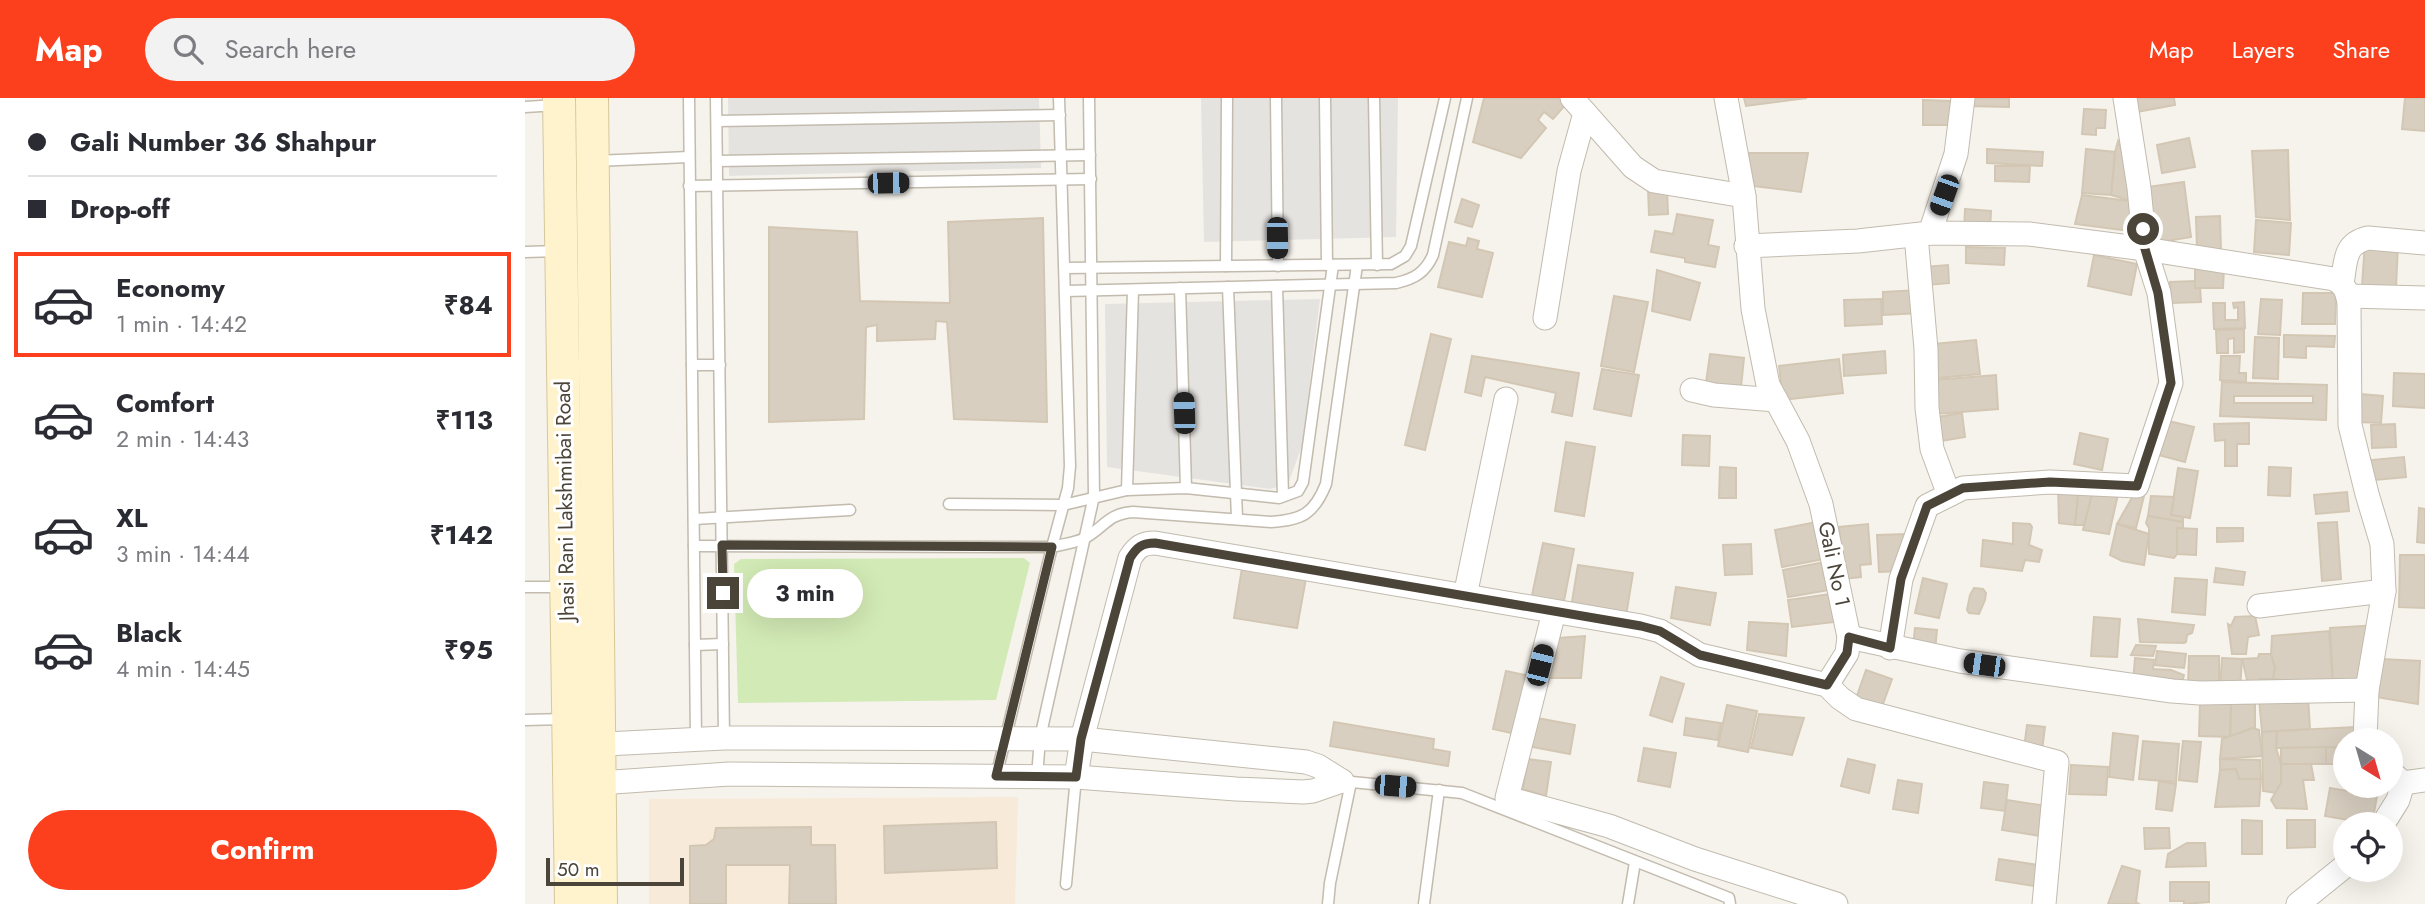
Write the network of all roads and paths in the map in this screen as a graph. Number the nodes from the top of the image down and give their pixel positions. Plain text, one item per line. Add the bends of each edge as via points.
1 (592, 98) edge
2 (689, 98) edge
3 (716, 98) edge
4 (1059, 98) edge
5 (1089, 98) edge
6 (1227, 98) edge
7 (1276, 98) edge
8 (1325, 98) edge
9 (1374, 98) edge
10 (1445, 98) edge
11 (1467, 98) edge
12 (1726, 98) edge
13 (1962, 98) edge
14 (2125, 98) edge
15 (559, 101) edge
16 (1579, 105) edge
17 (525, 107) edge
18 (1059, 115) junction
19 (717, 121) junction
20 (1090, 155) junction
21 (1061, 156) junction
22 (689, 157) junction
23 (888, 158) junction
24 (593, 161) junction
25 (717, 161) junction
26 (1091, 179) junction
27 (1062, 180) junction
28 (888, 183) junction
29 (689, 186) junction
30 (717, 186) junction
31 (1744, 197) junction
32 (1923, 234) junction
33 (2425, 243) edge
34 (1746, 246) junction
35 (2145, 249) junction
36 (561, 251) junction
37 (525, 252) edge
38 (1377, 264) junction
39 (1330, 265) junction
40 (1357, 265) junction
41 (1226, 266) junction
42 (1277, 266) junction
43 (1092, 267) junction
44 (1065, 268) junction
45 (1330, 285) junction
46 (1354, 285) junction
47 (1277, 286) junction
48 (1228, 287) junction
49 (1180, 288) junction
50 (1133, 289) junction
51 (2345, 290) junction
52 (1066, 291) junction
53 (1093, 291) junction
54 (2425, 298) edge
55 (1545, 318) dead end
56 (692, 365) junction
57 (720, 365) junction
58 (1692, 390) dead end
59 (1506, 399) dead end
60 (1776, 400) junction
61 (1186, 488) junction
62 (1126, 491) junction
63 (1236, 493) junction
64 (1949, 495) junction
65 (1094, 496) junction
66 (1283, 496) junction
67 (949, 504) dead end
68 (1063, 505) junction
69 (850, 510) dead end
70 (722, 518) junction
71 (1237, 518) junction
72 (694, 519) junction
73 (1084, 539) junction
74 (722, 545) junction
75 (694, 546) junction
76 (1052, 547) junction
77 (525, 587) edge
78 (567, 587) junction
79 (2384, 591) junction
80 (1465, 596) junction
81 (2259, 606) dead end
82 (1554, 612) junction
83 (1849, 637) junction
84 (723, 644) junction
85 (695, 645) junction
86 (1890, 648) junction
87 (1827, 685) junction
88 (2367, 690) junction
89 (525, 720) edge
90 (2365, 728) edge
91 (579, 736) junction
92 (724, 738) junction
93 (1040, 738) junction
94 (1005, 739) junction
95 (1081, 739) junction
96 (696, 740) junction
97 (996, 776) junction
98 (1037, 777) junction
99 (1076, 777) junction
100 (2406, 779) edge
101 (1346, 782) junction
102 (585, 784) junction
103 (1439, 790) junction
104 (2390, 812) edge
105 (1635, 862) junction
106 (2333, 876) edge
107 (1066, 884) dead end
108 (571, 904) edge
109 (601, 904) edge
110 (1328, 904) edge
111 (1424, 904) edge
112 (1628, 904) edge
113 (1730, 904) edge
114 (1836, 904) edge
115 (2044, 904) edge
116 (2298, 904) edge

1 - 24 main road, Jhasi Rani Lakshmibai Road
2 - 22 lane
3 - 19 lane
4 - 18 lane
5 - 20 lane
6 - 41 lane
7 - 42 lane
8 - 39 lane
9 - 38 lane
10 - 38 lane via 1411,246 1391,264
11 - 46 lane via 1427,267 1412,280
12 - 31 street, Gali No 1
13 - 32 street via 1957,155
14 - 35 street
15 - 17 lane
15 - 36 main road, Jhasi Rani Lakshmibai Road
16 - 31 street via 1633,167 1654,181
16 - 55 street
18 - 19 lane
18 - 21 lane
19 - 25 lane
20 - 21 lane
20 - 26 lane
21 - 23 lane
21 - 27 lane
22 - 24 lane
22 - 29 lane
23 - 25 lane
23 - 28 lane
24 - 91 main road, Jhasi Rani Lakshmibai Road
25 - 30 lane
26 - 27 lane
26 - 43 lane
27 - 28 lane
27 - 44 lane
28 - 30 lane
29 - 30 lane
29 - 56 lane
30 - 57 lane
31 - 34 street, Gali No 1
32 - 34 street
32 - 35 street via 2029,234
32 - 64 street via 1927,408 1932,449
33 - 51 street via 2368,238 2351,245
34 - 60 street, Gali No 1 via 1753,309 1768,384
35 - 51 street via 2334,279
35 - 64 street via 2158,293 2171,383 2137,486 2050,482 1963,488
36 - 37 lane
36 - 78 main road, Jhasi Rani Lakshmibai Road
38 - 40 lane
39 - 40 lane
39 - 42 lane
39 - 45 lane
40 - 46 lane
41 - 42 lane
41 - 43 lane
43 - 44 lane
43 - 53 lane
44 - 52 lane
45 - 46 lane
45 - 47 lane
45 - 66 lane via 1303,482 1298,491
46 - 71 lane via 1326,484 1318,503 1305,516 1289,521
47 - 48 lane
47 - 66 lane
48 - 49 lane
48 - 63 lane
49 - 50 lane
49 - 61 lane
50 - 53 lane
50 - 62 lane
51 - 54 street
51 - 79 street via 2350,425 2382,544
52 - 53 lane
52 - 68 lane via 1070,466
53 - 65 lane
56 - 57 lane
56 - 72 lane
57 - 70 lane
58 - 60 street
59 - 80 street
60 - 83 street, Gali No 1 via 1798,441 1821,503
61 - 62 lane
61 - 63 lane
62 - 65 lane
63 - 66 lane
63 - 71 lane
64 - 86 street via 1927,506 1901,579
65 - 68 lane
65 - 73 lane
67 - 68 lane
68 - 76 lane
69 - 70 lane
70 - 72 lane
70 - 74 lane
71 - 73 lane via 1119,513
72 - 75 lane
73 - 76 lane
73 - 93 lane
74 - 75 lane
74 - 76 lane
74 - 84 lane
75 - 85 lane
76 - 94 lane
77 - 78 lane
78 - 91 main road, Jhasi Rani Lakshmibai Road
79 - 81 street
79 - 88 street
80 - 82 street
80 - 95 street via 1145,543 1130,558
82 - 87 street via 1660,631 1700,655
82 - 114 street via 1507,798 1609,826
83 - 86 street
83 - 87 street, Gali No 1 via 1847,653
84 - 85 lane
84 - 92 lane
85 - 96 lane
86 - 88 street via 2172,691
87 - 115 street via 1856,709 2057,762
88 - 90 street
89 - 91 lane
91 - 96 street
91 - 102 main road, Jhasi Rani Lakshmibai Road
92 - 94 street
92 - 96 street
93 - 94 street
93 - 95 street
93 - 98 lane
94 - 97 lane
95 - 99 street
95 - 101 street via 1306,762
97 - 98 street
97 - 102 street via 729,774
98 - 99 street
99 - 101 street via 1303,792
99 - 107 lane
100 - 104 street
101 - 103 lane
101 - 110 lane
102 - 108 main road, Jhasi Rani Lakshmibai Road
102 - 109 main road, Jhasi Rani Lakshmibai Road
103 - 105 lane via 1462,793
103 - 111 lane
105 - 112 lane
105 - 113 lane via 1729,898
106 - 116 street

